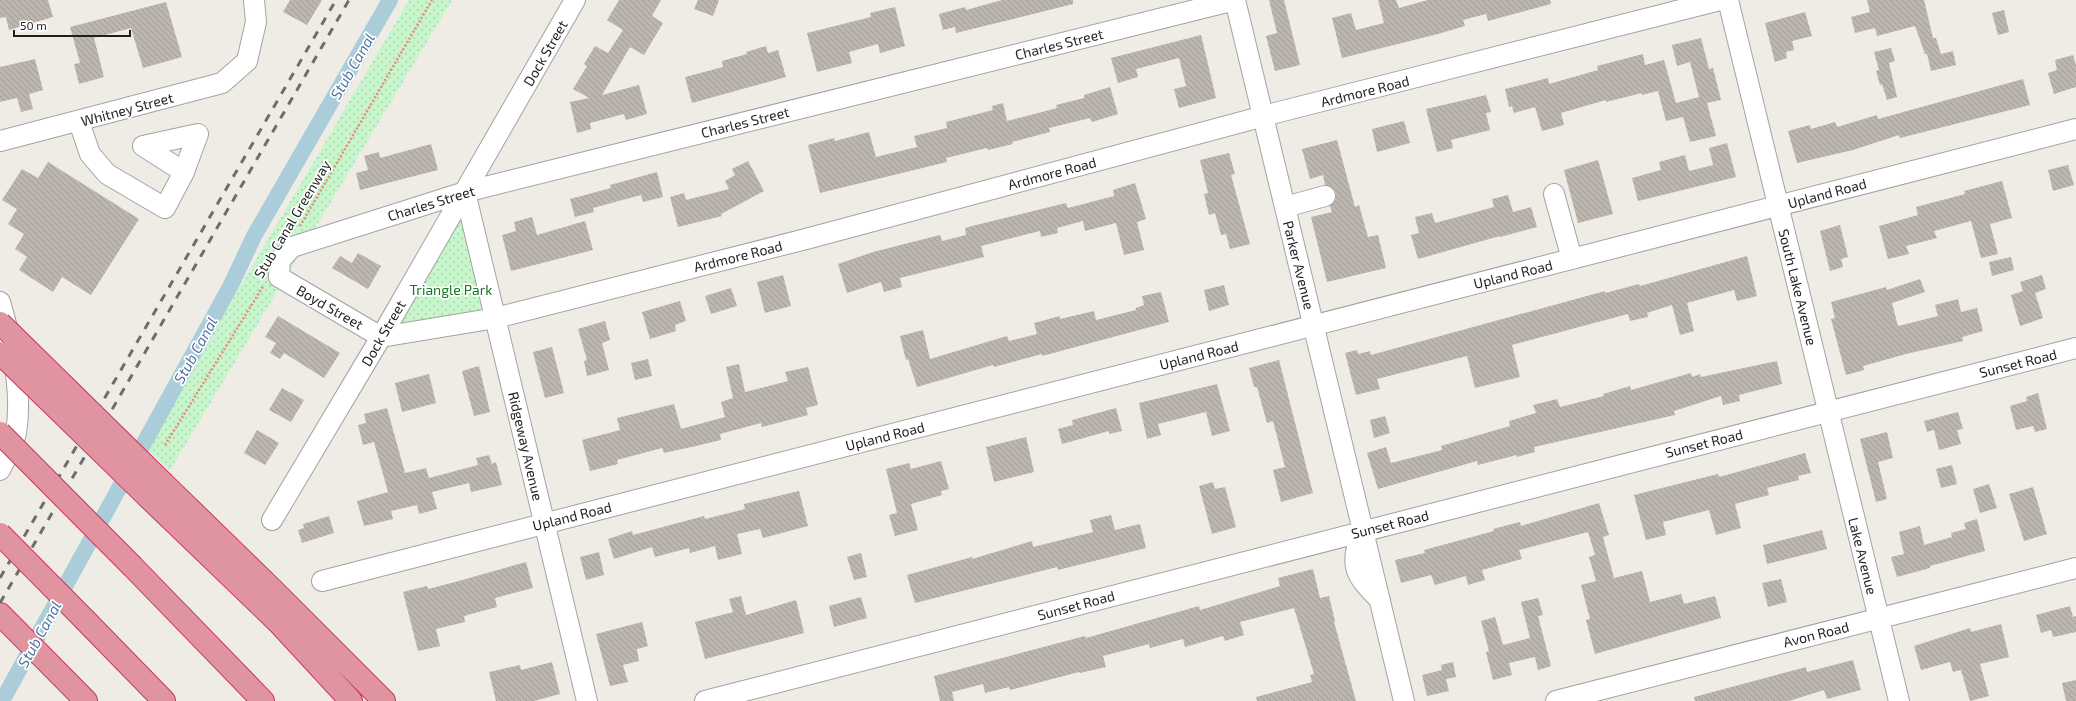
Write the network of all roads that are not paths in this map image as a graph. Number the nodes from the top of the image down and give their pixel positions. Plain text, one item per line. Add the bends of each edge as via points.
1 (254, 0) edge
2 (575, 0) edge
3 (1235, 0) edge
4 (1720, 0) edge
5 (1728, 0) edge
6 (1263, 116) junction
7 (79, 122) junction
8 (2076, 129) edge
9 (0, 141) edge
10 (184, 172) dead end
11 (465, 192) junction
12 (1554, 194) dead end
13 (1324, 196) dead end
14 (1778, 206) junction
15 (1285, 207) junction
16 (1572, 259) junction
17 (279, 268) joint
18 (0, 302) edge
19 (496, 318) junction
20 (0, 323) edge
21 (1314, 325) junction
22 (381, 337) junction
23 (2076, 348) edge
24 (0, 353) edge
25 (1828, 412) junction
26 (0, 433) edge
27 (0, 470) edge
28 (156, 490) junction
29 (272, 520) dead end
30 (545, 523) junction
31 (1363, 530) junction
32 (0, 534) edge
33 (2076, 568) edge
34 (322, 581) dead end
35 (0, 614) edge
36 (1879, 618) junction
37 (86, 701) edge
38 (164, 701) edge
39 (263, 701) edge
40 (351, 701) edge
41 (384, 701) edge
42 (587, 701) edge
43 (705, 701) edge
44 (1404, 701) edge
45 (1556, 701) edge
46 (1899, 701) edge

1 - 7 street, Whitney Street via 256,22 247,61 222,83
2 - 11 street, Dock Street
3 - 6 street, Parker Avenue
3 - 11 street, Charles Street
4 - 6 street, Ardmore Road
5 - 14 street, South Lake Avenue
6 - 15 street, Parker Avenue
6 - 19 street, Ardmore Road via 814,237
7 - 9 street, Whitney Street
7 - 10 street via 90,154 107,174 165,208
8 - 14 street, Upland Road
11 - 17 street, Charles Street via 292,247
11 - 19 street, Ridgeway Avenue
11 - 22 street, Dock Street
12 - 16 street
13 - 15 street
14 - 16 street, Upland Road
14 - 25 street, South Lake Avenue
15 - 21 street, Parker Avenue
16 - 21 street, Upland Road
17 - 22 street, Boyd Street
18 - 27 street via 16,372 17,402 16,434
19 - 22 street, Ardmore Road
19 - 30 street, Ridgeway Avenue
20 - 28 highway, bridge
21 - 30 street, Upland Road
21 - 31 street, Parker Avenue
22 - 29 street, Dock Street
23 - 25 street, Sunset Road
24 - 28 highway, bridge
25 - 31 street, Sunset Road
25 - 36 street, Lake Avenue
26 - 39 highway, bridge
28 - 40 highway
28 - 41 highway via 279,595
30 - 34 street, Upland Road
30 - 42 street, Ridgeway Avenue
31 - 43 street, Sunset Road
31 - 44 street via 1355,549 1356,564 1360,580 1380,601
32 - 38 highway, bridge
33 - 36 street, Avon Road
35 - 37 highway
36 - 45 street, Avon Road
36 - 46 street, Lake Avenue

